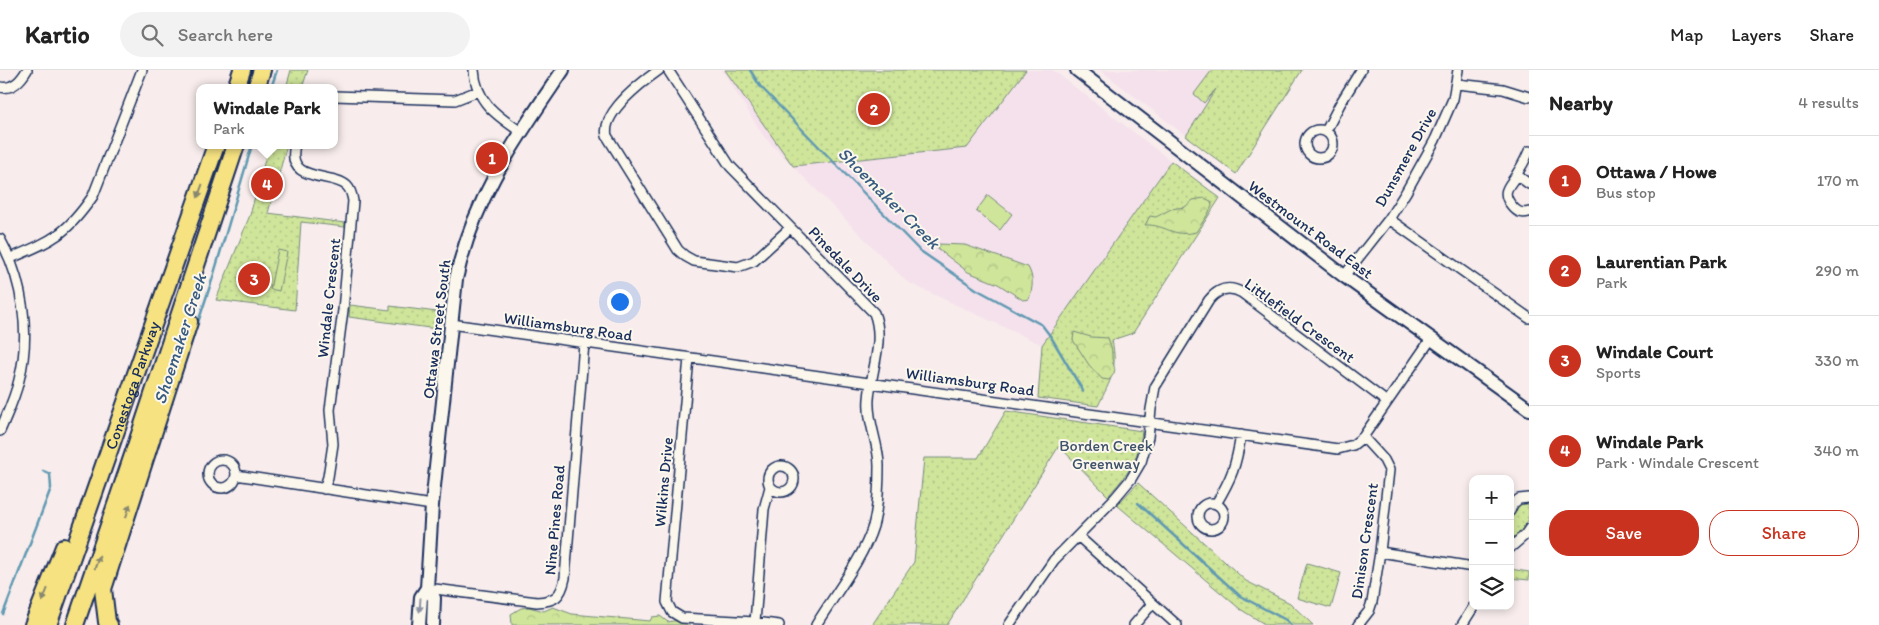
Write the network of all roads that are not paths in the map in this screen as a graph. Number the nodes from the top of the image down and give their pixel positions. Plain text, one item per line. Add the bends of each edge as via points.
1 (27, 70) edge
2 (142, 70) edge
3 (242, 70) edge
4 (262, 70) edge
5 (474, 70) edge
6 (563, 70) edge
7 (659, 70) edge
8 (668, 70) edge
9 (1077, 70) edge
10 (1361, 70) edge
11 (1458, 70) edge
12 (237, 84) edge
13 (257, 84) edge
14 (1457, 84) junction
15 (0, 87) edge
16 (478, 91) junction
17 (338, 96) edge
18 (1529, 97) edge
19 (1326, 131) dead end
20 (521, 132) junction
21 (215, 149) edge
22 (234, 149) edge
23 (234, 149) edge
24 (295, 149) edge
25 (1529, 151) edge
26 (1517, 175) junction
27 (1529, 184) edge
28 (1529, 212) edge
29 (1389, 218) junction
30 (790, 228) junction
31 (0, 239) edge
32 (11, 258) junction
33 (1344, 276) junction
34 (1529, 318) edge
35 (451, 324) junction
36 (1431, 339) junction
37 (584, 343) junction
38 (689, 358) junction
39 (872, 383) junction
40 (1387, 402) junction
41 (1529, 409) edge
42 (1150, 423) junction
43 (0, 431) edge
44 (1241, 435) junction
45 (1363, 436) junction
46 (107, 455) junction
47 (236, 475) dead end
48 (770, 487) dead end
49 (324, 489) junction
50 (1529, 498) edge
51 (1514, 503) edge
52 (1216, 504) dead end
53 (432, 505) junction
54 (1529, 529) edge
55 (1078, 536) junction
56 (1514, 545) edge
57 (1380, 552) junction
58 (1469, 565) edge
59 (428, 588) junction
60 (86, 595) junction
61 (1152, 604) junction
62 (1471, 610) edge
63 (756, 622) junction
64 (32, 625) edge
65 (48, 625) edge
66 (75, 625) edge
67 (82, 625) edge
68 (109, 625) edge
69 (419, 625) edge
70 (433, 625) edge
71 (779, 625) edge
72 (816, 625) edge
73 (1009, 625) edge
74 (1134, 625) edge
75 (1176, 625) edge
76 (1358, 625) edge
77 (1462, 625) edge

1 - 15 street via 16,84
2 - 32 street via 93,196 82,212 53,239
3 - 12 highway
4 - 13 highway
5 - 16 street
6 - 20 main road, Ottawa Street South
7 - 30 street via 622,101 605,129 678,250 694,261 738,267 754,261
8 - 30 street, Pinedale Drive via 730,166
9 - 33 main road, Westmount Road East
10 - 19 street
11 - 14 street, Dunsmere Drive
14 - 18 street via 1503,89
14 - 29 street, Dunsmere Drive via 1435,140
16 - 17 street via 455,100
16 - 20 street via 485,103
20 - 35 main road, Ottawa Street South via 486,191 466,236 456,279
21 -> 46 highway, Conestoga Parkway
60 -> 22 highway, Conestoga Parkway
68 -> 23 highway via 103,589 227,203
24 - 49 street, Windale Crescent via 294,158 303,171 314,177 341,182 350,189 353,201 330,410 333,444
25 - 26 street
26 - 27 street
26 - 28 street via 1509,184 1508,201 1516,211
29 - 33 street, Dunsmere Drive
29 - 34 street
30 - 39 street, Pinedale Drive via 874,313 879,324
31 - 32 street
32 - 43 street via 23,309 24,334 19,380
33 - 36 main road, Westmount Road East
35 - 37 street, Williamsburg Road
35 - 53 main road, Ottawa Street South
36 - 40 street, Williamsburg Road
36 - 41 main road, Westmount Road East
37 - 38 street, Williamsburg Road
37 - 59 street, Nine Pines Road via 565,578 560,594 554,599 537,602
38 - 39 street, Williamsburg Road
38 - 63 street, Wilkins Drive via 667,602 669,608 682,618
39 - 42 street, Williamsburg Road
39 - 72 street, Pinedale Drive via 868,412 879,467 873,525 866,544
40 - 42 street, Littlefield Crescent via 1242,293 1227,288 1209,300 1155,387
40 - 45 street, Williamsburg Road
42 - 44 street, Williamsburg Road
42 - 55 street via 1141,462 1131,479
44 - 45 street, Williamsburg Road via 1338,449 1353,445
44 - 52 street via 1236,466
45 - 57 street, Dinison Crescent via 1389,470
46 -> 64 highway via 92,475
46 - 65 highway, Conestoga Parkway
47 - 49 street
48 - 63 street via 764,509
49 - 53 street
50 - 51 street
53 - 59 main road, Ottawa Street South
54 - 56 street
55 - 61 street
55 - 73 street via 1054,560
57 - 58 street
57 - 76 street, Dinison Crescent via 1369,612
59 -> 69 main road, Ottawa Street South via 421,596
59 - 70 main road, Ottawa Street South via 434,598
60 - 66 highway, Conestoga Parkway
60 - 67 highway
61 - 74 street
61 - 75 street
62 - 77 street
63 - 71 street

